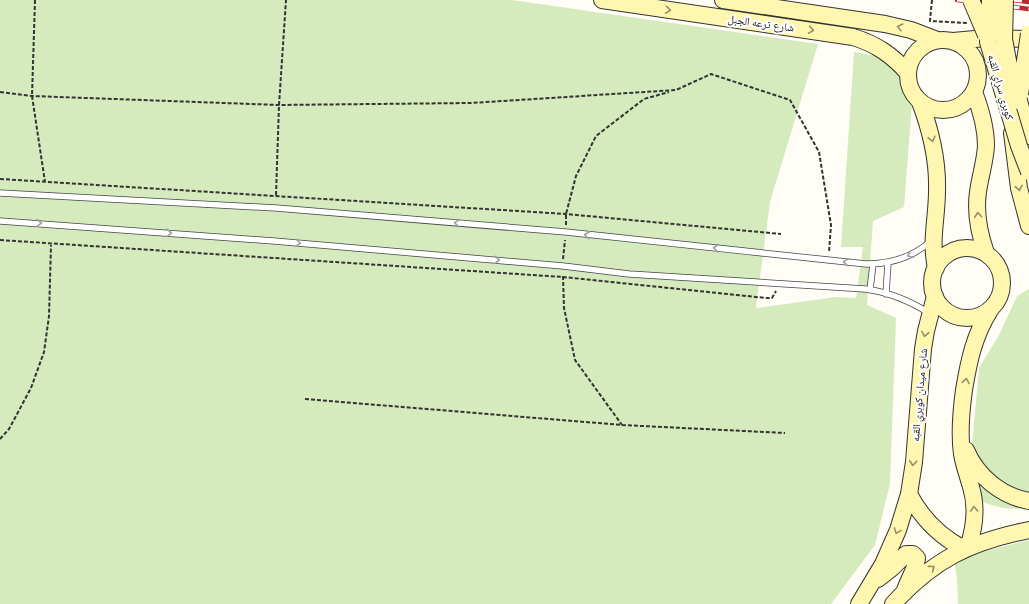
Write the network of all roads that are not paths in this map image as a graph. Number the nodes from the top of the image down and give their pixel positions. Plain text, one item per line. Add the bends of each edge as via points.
1 (602, 0) edge
2 (723, 0) edge
3 (971, 0) edge
4 (990, 0) edge
5 (1005, 0) edge
6 (749, 4) junction
7 (746, 21) junction
8 (1029, 34) edge
9 (1029, 39) edge
10 (937, 40) junction
11 (953, 41) junction
12 (988, 42) junction
13 (1029, 63) edge
14 (978, 69) junction
15 (908, 74) junction
16 (974, 92) junction
17 (1019, 101) junction
18 (920, 102) junction
19 (1011, 122) junction
20 (1029, 136) edge
21 (1029, 172) edge
22 (0, 194) edge
23 (0, 221) edge
24 (1029, 226) edge
25 (932, 240) junction
26 (986, 253) junction
27 (888, 263) junction
28 (873, 264) junction
29 (936, 268) junction
30 (870, 290) junction
31 (886, 294) junction
32 (935, 296) junction
33 (990, 310) junction
34 (930, 314) junction
35 (960, 434) junction
36 (909, 494) junction
37 (1029, 501) edge
38 (1029, 530) edge
39 (966, 548) junction
40 (874, 581) junction
41 (905, 591) junction
42 (859, 604) edge
43 (894, 604) edge

1 -> 7 main road, شارع ترعه الجبل
2 - 6 main road, شارع ترعه الجبل
3 - 12 main road, bridge
4 - 12 main road, كوبري سراي القبه, bridge
5 - 17 main road, كوبري سراي القبه, bridge via 1004,39
6 - 7 main road
10 -> 6 main road, شارع ترعه الجبل via 892,25
7 -> 15 main road, شارع ترعه الجبل via 844,35 862,40 887,53
8 - 17 main road, bridge
9 - 11 main road via 986,38
10 - 11 main road
10 - 15 main road via 922,46 916,52 910,62
11 - 14 main road via 972,54
12 - 19 main road, كوبري سراي القبه, bridge
13 - 14 main road via 1015,62
14 - 16 main road
15 - 18 main road via 910,89
16 - 18 main road via 964,104 950,110 934,109
26 -> 16 main road via 979,229 977,204 985,157 985,134
17 - 20 main road, كوبري سراي القبه
18 -> 25 main road via 930,131 937,168 937,206
19 - 21 main road, كوبري سراي القبه, bridge
19 -> 24 main road, bridge via 1015,166
28 -> 22 lane via 566,232 276,208
23 -> 30 lane via 274,241 629,274
25 -> 27 lane via 916,252
25 - 29 main road
26 - 29 main road via 972,248 957,249 944,256
26 - 33 main road via 996,263 1002,276 1002,291
27 - 28 lane
27 - 31 lane
28 - 30 lane
29 - 32 main road via 932,282
30 - 31 lane
31 - 34 lane via 909,302
32 - 33 main road via 943,308 963,318 978,316
32 - 34 main road, شارع ميدان كوبري القبه
35 -> 33 main road via 970,355
34 -> 36 main road, شارع ميدان كوبري القبه via 923,349
35 - 37 main road via 972,462 986,479 1004,492
39 -> 35 main road via 973,530 975,512 962,456
36 - 39 main road via 932,527 952,543
36 -> 40 main road, شارع ميدان كوبري القبه via 891,548
38 - 39 main road
41 -> 39 main road via 940,563
40 - 41 main road via 906,554 911,553 917,561
40 - 42 main road, شارع ميدان كوبري القبه
41 - 43 main road

